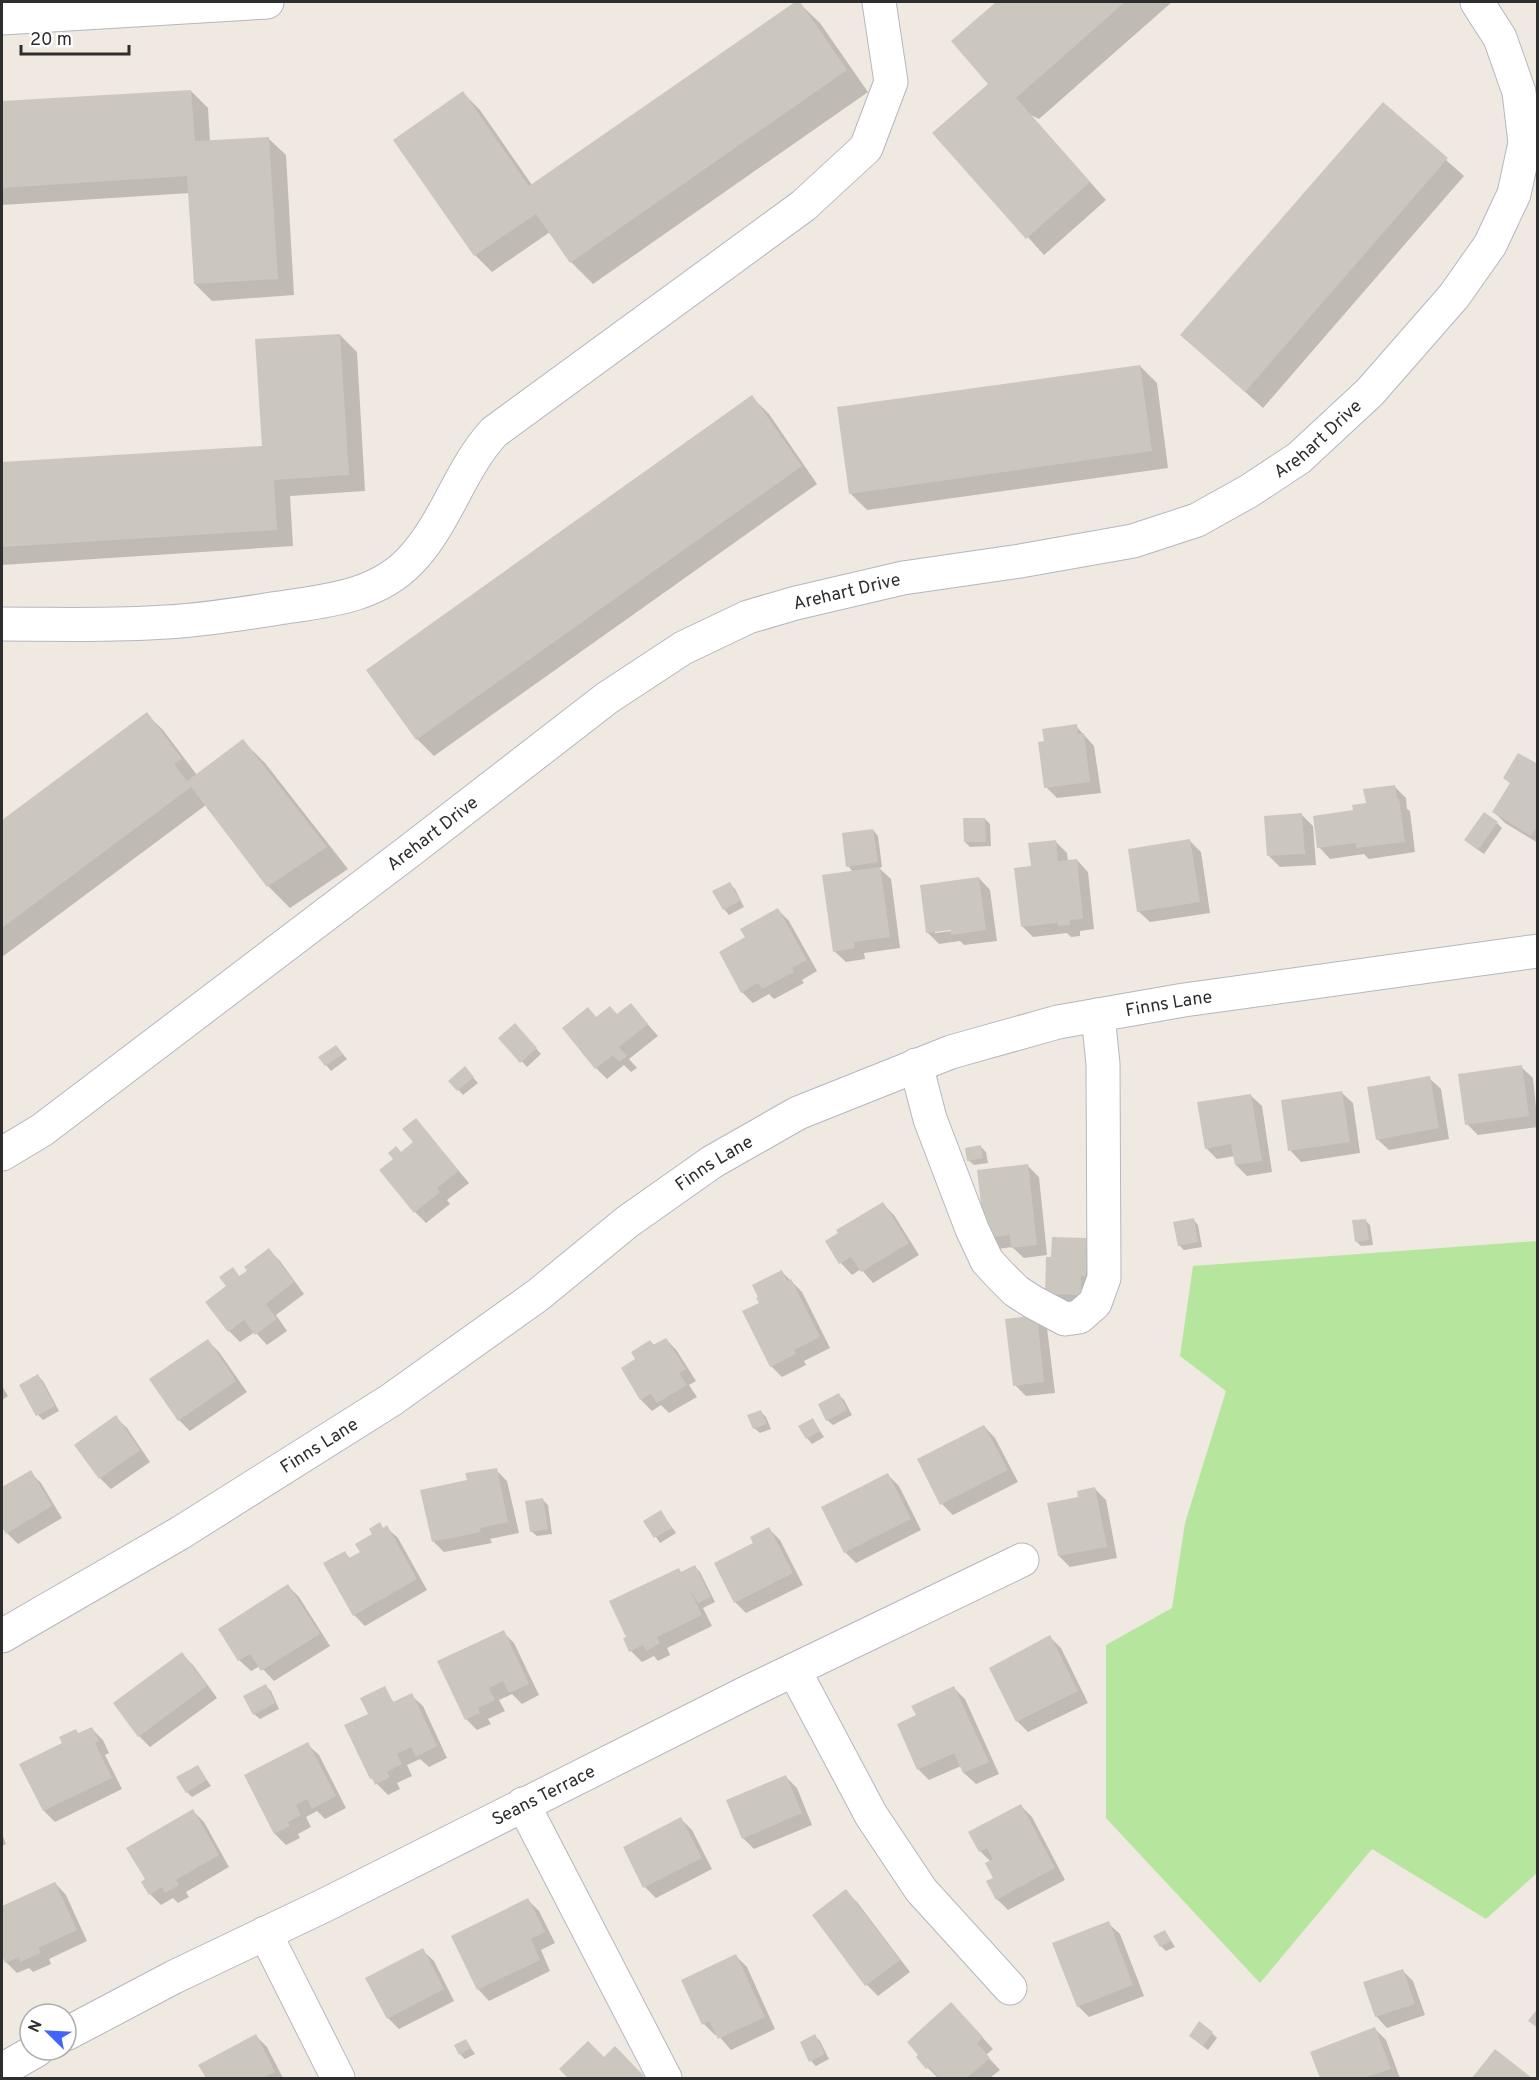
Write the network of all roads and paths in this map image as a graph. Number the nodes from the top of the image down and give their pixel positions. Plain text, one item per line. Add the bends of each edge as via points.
1 (267, 2) edge
2 (879, 2) edge
3 (1477, 2) edge
4 (2, 18) edge
5 (2, 624) edge
6 (1538, 951) edge
7 (1098, 1015) junction
8 (916, 1065) junction
9 (2, 1154) edge
10 (1022, 1560) dead end
11 (2, 1636) edge
12 (794, 1670) junction
13 (523, 1804) junction
14 (266, 1933) junction
15 (1010, 1988) dead end
16 (78, 2028) edge
17 (18, 2061) edge
18 (2, 2070) edge
19 (338, 2079) edge
20 (665, 2079) edge

1 - 4 street
2 - 5 street via 891,82 866,148 803,206 494,432 479,448 435,527 410,562 381,583 326,601 235,616 163,623
3 - 9 street, Arehart Drive via 1500,38 1519,92 1525,143 1514,194 1490,245 1454,296 1370,393 1299,458 1197,520 1133,541 903,578 818,598 748,617 683,648 607,698 42,1130
6 - 7 street, Finns Lane
7 - 8 street, Finns Lane via 1047,1025
7 - 8 street via 1103,1064 1104,1278 1095,1303 1079,1317 1065,1319 1042,1309 1016,1291 987,1261 930,1119
8 - 11 street, Finns Lane via 798,1113 712,1162 627,1222 538,1295 391,1400 180,1533
10 - 12 street, Seans Terrace
12 - 13 street, Seans Terrace
12 - 15 street via 871,1815 921,1890
13 - 14 street, Seans Terrace
13 - 20 street
14 - 16 street, Seans Terrace
14 - 19 street
17 - 18 street

